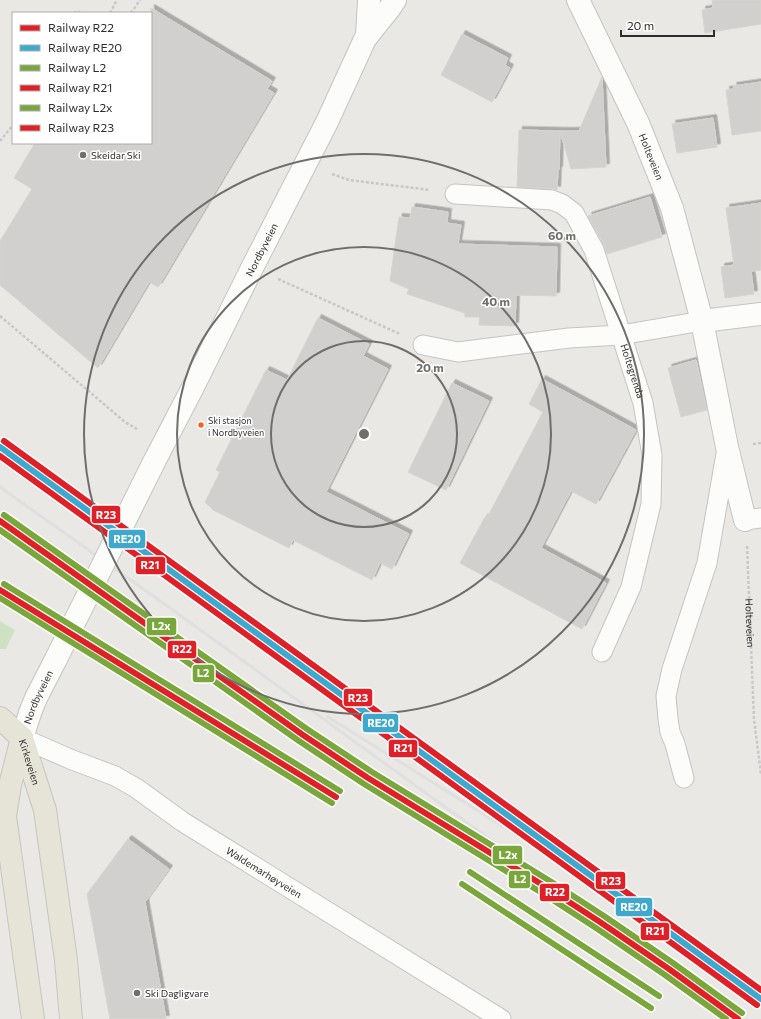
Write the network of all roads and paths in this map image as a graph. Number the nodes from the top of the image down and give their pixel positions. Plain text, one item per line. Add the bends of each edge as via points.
1 (117, 0) edge
2 (140, 0) edge
3 (370, 0) edge
4 (395, 0) edge
5 (578, 0) edge
6 (111, 12) edge
7 (133, 12) edge
8 (367, 36) junction
9 (12, 126) edge
10 (0, 141) edge
11 (332, 174) dead end
12 (455, 194) joint
13 (278, 279) dead end
14 (761, 314) edge
15 (0, 316) edge
16 (702, 321) junction
17 (621, 335) junction
18 (423, 345) joint
19 (137, 429) dead end
20 (727, 447) junction
21 (753, 519) edge
22 (602, 652) dead end
23 (0, 718) edge
24 (0, 737) edge
25 (22, 738) junction
26 (761, 774) edge
27 (684, 778) dead end
28 (33, 1019) edge
29 (71, 1019) edge
30 (501, 1019) edge

1 - 6 path
2 - 7 path
3 - 8 main road, Nordbyveien
4 - 8 main road, Nordbyveien
5 - 16 main road, Holteveien via 638,123 672,208
8 - 25 main road, Nordbyveien, bridge via 327,122 33,705
9 - 10 path
11 - 12 path via 349,180
12 - 17 lane, Holtegrenda via 552,200 574,213 594,250
13 - 18 path
14 - 16 main road
15 - 19 path via 125,422
16 - 17 lane
16 - 20 main road, Holteveien
17 - 18 lane via 569,338 458,352
17 - 22 lane, Holtegrenda via 643,403 652,455 651,504 631,587
20 - 21 main road, Holteveien
20 - 27 lane via 707,563 672,669 666,696 670,732
21 - 26 path, Holteveien via 754,719
23 - 25 main road
24 - 25 main road
25 - 28 main road, Kirkeveien via 5,816
25 - 29 main road, Kirkeveien via 45,810 66,960
25 - 30 lane, Waldemarhøyveien via 115,776 136,788 183,822

